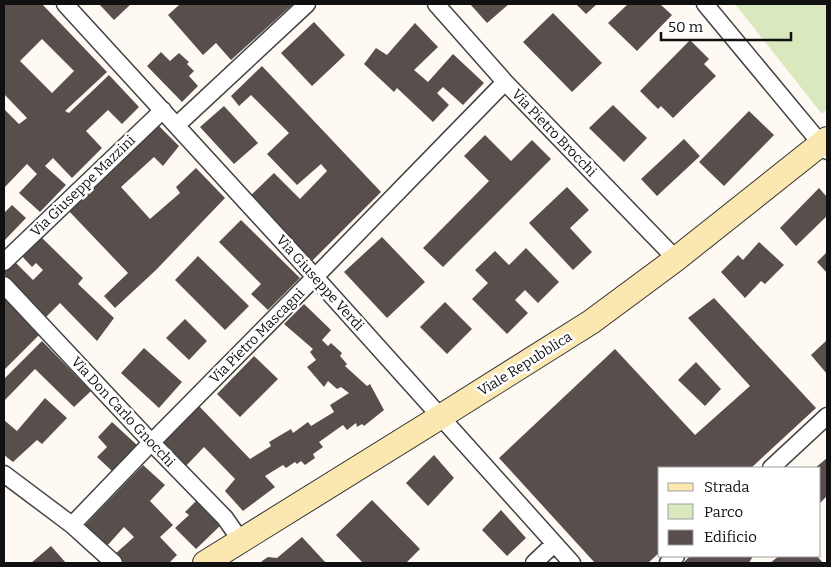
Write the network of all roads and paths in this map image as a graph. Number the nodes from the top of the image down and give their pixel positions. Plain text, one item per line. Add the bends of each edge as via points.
1 (65, 4) edge
2 (307, 4) edge
3 (436, 4) edge
4 (705, 4) edge
5 (505, 82) junction
6 (163, 110) junction
7 (177, 125) junction
8 (826, 145) edge
9 (676, 259) junction
10 (4, 262) edge
11 (315, 277) junction
12 (4, 285) edge
13 (827, 416) edge
14 (440, 418) junction
15 (151, 442) junction
16 (772, 467) edge
17 (4, 474) edge
18 (72, 525) junction
19 (241, 540) junction
20 (554, 544) junction
21 (114, 563) edge
22 (205, 563) edge
23 (534, 563) edge
24 (572, 563) edge

1 - 6 street, Via Giuseppe Verdi
2 - 7 street
3 - 5 street, Via Pietro Brocchi
4 - 8 street
5 - 9 street, Via Pietro Brocchi
5 - 11 street, Via Pietro Mascagni
6 - 7 street, Via Giuseppe Verdi
6 - 10 street, Via Giuseppe Mazzini
7 - 11 street, Via Giuseppe Verdi
8 - 9 street, Viale Repubblica
9 - 14 street, Viale Repubblica via 569,336
11 - 14 street, Via Giuseppe Verdi
11 - 15 street, Via Pietro Mascagni
12 - 15 street, Via Don Carlo Gnocchi
13 - 16 street
14 - 19 street, Viale Repubblica
14 - 20 street, Via Giuseppe Verdi
15 - 18 street, Via Pietro Mascagni
15 - 19 street, Via Don Carlo Gnocchi
17 - 18 street
18 - 21 street
19 - 22 street, Viale Repubblica
20 - 23 street
20 - 24 street, Via Giuseppe Verdi

